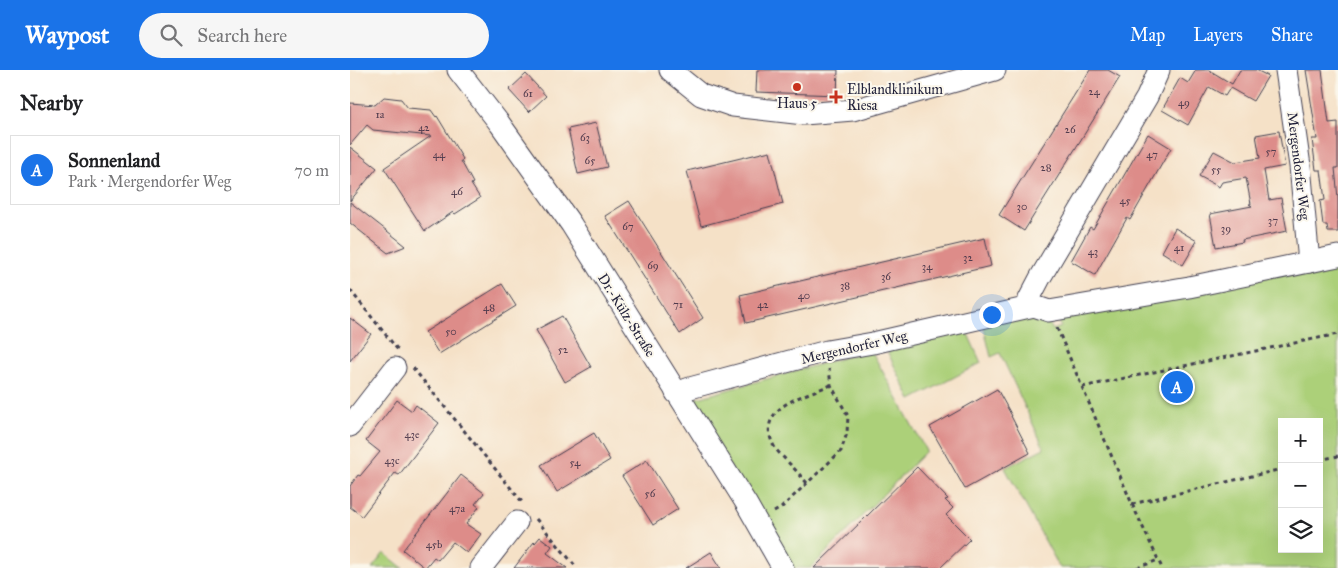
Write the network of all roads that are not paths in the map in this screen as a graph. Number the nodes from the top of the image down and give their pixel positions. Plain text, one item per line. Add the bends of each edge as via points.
1 (670, 70) edge
2 (995, 70) edge
3 (1159, 70) edge
4 (1286, 70) edge
5 (462, 71) edge
6 (1338, 256) edge
7 (1309, 262) junction
8 (1042, 308) junction
9 (402, 361) road end
10 (676, 393) junction
11 (350, 426) edge
12 (526, 516) road end
13 (481, 568) edge
14 (783, 568) edge

1 - 2 street via 701,95 733,106 804,114 853,110
3 - 8 street via 1147,97 1029,299
4 - 7 street, Mergendorfer Weg
5 - 10 street, Dr.-Külz-Straße via 571,224
6 - 7 street, Mergendorfer Weg
7 - 8 street, Mergendorfer Weg via 1189,287
8 - 10 street, Mergendorfer Weg via 827,351
9 - 11 street
10 - 14 street, Dr.-Külz-Straße
12 - 13 street

